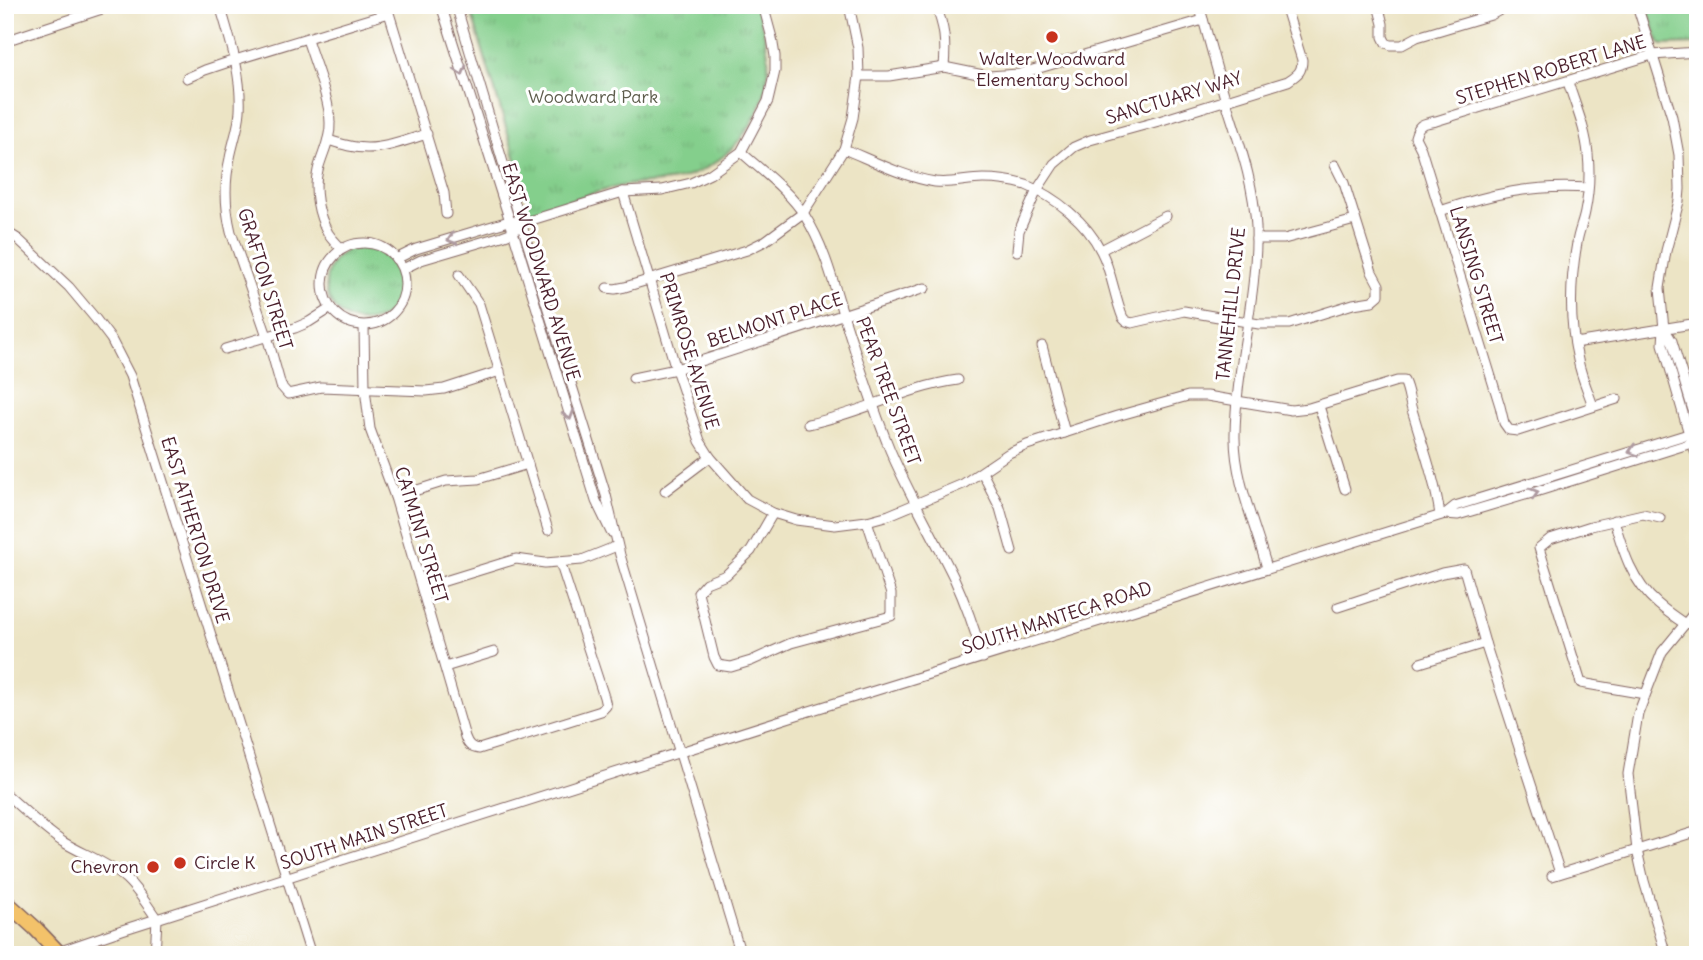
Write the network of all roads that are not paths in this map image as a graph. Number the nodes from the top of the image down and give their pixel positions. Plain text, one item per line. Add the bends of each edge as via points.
1 (114, 5) edge
2 (220, 5) edge
3 (441, 5) edge
4 (457, 5) edge
5 (763, 5) edge
6 (849, 5) edge
7 (935, 5) edge
8 (1199, 5) edge
9 (1285, 5) edge
10 (1378, 5) edge
11 (1509, 5) edge
12 (1637, 5) edge
13 (1203, 20) junction
14 (307, 39) junction
15 (5, 40) edge
16 (1698, 52) edge
17 (1652, 55) junction
18 (235, 60) junction
19 (944, 67) junction
20 (859, 76) junction
21 (187, 78) dead end
22 (1568, 82) junction
23 (1226, 100) junction
24 (1417, 129) joint
25 (427, 134) junction
26 (328, 140) junction
27 (844, 149) junction
28 (741, 152) junction
29 (1335, 165) dead end
30 (1588, 188) junction
31 (1037, 190) junction
32 (623, 192) junction
33 (1440, 211) junction
34 (803, 213) junction
35 (446, 214) dead end
36 (1166, 216) dead end
37 (509, 220) junction
38 (1355, 220) junction
39 (522, 223) junction
40 (5, 231) edge
41 (513, 232) junction
42 (1256, 239) junction
43 (342, 250) junction
44 (1101, 250) junction
45 (1017, 251) dead end
46 (396, 259) junction
47 (403, 269) junction
48 (459, 275) dead end
49 (649, 279) junction
50 (607, 288) dead end
51 (925, 288) dead end
52 (331, 308) junction
53 (843, 315) junction
54 (1247, 322) junction
55 (1698, 323) edge
56 (365, 326) junction
57 (1664, 329) junction
58 (267, 336) junction
59 (1575, 343) junction
60 (1042, 346) dead end
61 (225, 349) dead end
62 (676, 369) junction
63 (500, 370) junction
64 (633, 378) dead end
65 (958, 380) dead end
66 (365, 388) junction
67 (1617, 399) dead end
68 (1237, 401) junction
69 (873, 405) junction
70 (1319, 406) junction
71 (1593, 406) junction
72 (808, 424) dead end
73 (1065, 433) junction
74 (1695, 435) edge
75 (710, 457) junction
76 (1698, 459) edge
77 (528, 464) junction
78 (982, 472) junction
79 (1345, 489) dead end
80 (665, 491) dead end
81 (395, 497) junction
82 (915, 505) junction
83 (773, 513) junction
84 (1442, 514) junction
85 (1660, 518) dead end
86 (1614, 520) junction
87 (867, 522) junction
88 (548, 530) dead end
89 (617, 546) junction
90 (1012, 551) dead end
91 (560, 562) junction
92 (1267, 568) junction
93 (422, 588) junction
94 (1338, 607) dead end
95 (1698, 608) edge
96 (1685, 624) junction
97 (1485, 643) junction
98 (494, 652) dead end
99 (984, 657) junction
100 (1420, 663) dead end
101 (445, 667) junction
102 (1645, 694) junction
103 (680, 753) junction
104 (5, 793) edge
105 (1698, 831) edge
106 (1637, 850) junction
107 (287, 878) junction
108 (5, 901) edge
109 (158, 919) junction
110 (58, 953) edge
111 (155, 955) edge
112 (311, 955) edge
113 (741, 955) edge
114 (1666, 955) edge

1 - 15 street
2 - 18 street, GRAFTON STREET
3 -> 37 street, EAST WOODWARD AVENUE
4 - 39 street, EAST WOODWARD AVENUE
5 - 28 street via 775,71 768,101
6 - 20 street
7 - 19 street via 943,22
8 - 13 street, TANNEHILL DRIVE
9 - 23 street, SANCTUARY WAY via 1302,69 1288,81
10 - 11 street via 1383,37 1391,45 1491,15
12 - 17 street
13 - 19 street via 1019,74 988,76
13 - 23 street, TANNEHILL DRIVE
14 - 18 street
14 - 25 street via 389,13
14 - 26 street via 327,102
16 - 17 street, STEPHEN ROBERT LANE
17 - 22 street, STEPHEN ROBERT LANE
17 - 57 street via 1679,155 1679,201 1662,274
18 - 21 street
18 - 58 street, GRAFTON STREET via 240,114 228,169 226,206
19 - 20 street
20 - 27 street
22 - 24 street, STEPHEN ROBERT LANE
22 - 30 street via 1586,139
23 - 31 street, SANCTUARY WAY via 1074,147 1054,164
23 - 42 street, TANNEHILL DRIVE via 1247,171
24 - 33 street, LANSING STREET via 1415,137
25 - 26 street via 367,148
25 - 35 street
26 - 43 street via 318,171 317,202 329,234
27 - 31 street via 932,181 986,179
27 - 34 street
28 - 32 street via 691,183
28 - 34 street, PEAR TREE STREET
29 - 38 street
30 - 33 street via 1519,190
30 - 59 street via 1571,293
31 - 44 street via 1069,212
31 - 45 street, SANCTUARY WAY via 1019,232
32 - 39 street
32 - 49 street, PRIMROSE AVENUE
33 - 71 street, LANSING STREET via 1509,430
34 - 49 street via 747,250
34 - 53 street, PEAR TREE STREET via 822,248
36 - 44 street
37 - 39 street
37 - 41 street, EAST WOODWARD AVENUE
37 -> 46 street
38 - 42 street via 1284,239
38 - 54 street via 1379,295 1289,324
39 - 41 street
39 - 89 street, EAST WOODWARD AVENUE via 606,495
40 - 107 street, EAST ATHERTON DRIVE via 69,287 95,317 130,376
41 - 47 street
41 -> 89 street, EAST WOODWARD AVENUE via 596,501
42 - 54 street, TANNEHILL DRIVE
43 - 46 street via 353,244 375,244
43 - 52 street via 324,275 324,295
44 - 54 street via 1126,321 1184,312
46 - 47 street
47 - 56 street via 405,294 394,314
48 - 63 street via 479,304
49 - 50 street
49 - 62 street, PRIMROSE AVENUE
51 - 53 street, BELMONT PLACE
52 - 56 street via 347,322
52 - 58 street via 309,322
53 - 62 street, BELMONT PLACE
53 - 69 street, PEAR TREE STREET
54 - 68 street, TANNEHILL DRIVE
55 - 57 street
56 - 66 street, CATMINT STREET
57 - 59 street
57 - 74 street via 1663,344
58 - 61 street
58 - 66 street, GRAFTON STREET via 281,386 288,394 321,387
59 - 71 street
60 - 73 street
62 - 64 street, BELMONT PLACE
62 - 75 street, PRIMROSE AVENUE via 700,441
63 - 66 street via 444,389
63 - 77 street
65 - 69 street via 933,383
66 - 81 street, CATMINT STREET via 370,429
67 - 71 street
68 - 70 street, PRIMROSE AVENUE via 1291,410
68 - 73 street, PRIMROSE AVENUE via 1188,396
68 - 92 street, TANNEHILL DRIVE via 1236,456
69 - 72 street
69 - 82 street, PEAR TREE STREET
70 - 79 street
70 - 84 street, PRIMROSE AVENUE via 1404,381
73 - 78 street, PRIMROSE AVENUE via 1009,453
74 - 76 street
74 - 84 street, SOUTH MANTECA ROAD via 1455,506
75 - 80 street
75 - 83 street, PRIMROSE AVENUE via 747,499
77 - 81 street
77 - 88 street
78 - 82 street, PRIMROSE AVENUE
78 - 90 street via 1000,508
81 - 93 street, CATMINT STREET
82 - 87 street, PRIMROSE AVENUE
82 - 99 street, PEAR TREE STREET via 954,578
83 - 87 street, PRIMROSE AVENUE via 835,525
83 - 87 street via 751,551 726,575 706,583 698,592 719,665 731,667 791,643 891,617 891,594
84 - 92 street, SOUTH MANTECA ROAD
85 - 86 street via 1643,514
86 - 96 street via 1636,579 1656,603
86 - 102 street via 1550,539 1539,548 1581,682
89 - 91 street via 582,561
89 - 103 street, EAST WOODWARD AVENUE
91 - 93 street via 516,559
91 - 101 street, CATMINT STREET via 604,697 606,706 601,711 473,748 465,737
92 - 99 street, SOUTH MANTECA ROAD
93 - 101 street, CATMINT STREET
94 - 97 street via 1464,569
95 - 96 street
96 - 102 street via 1662,652
97 - 100 street
97 - 106 street via 1556,875
98 - 101 street
99 - 103 street, SOUTH MANTECA ROAD
102 - 106 street via 1628,774
103 - 107 street, SOUTH MAIN STREET
103 - 113 street, EAST WOODWARD AVENUE
104 - 109 street via 63,841 124,877
105 - 106 street
106 - 114 street
107 - 109 street, SOUTH MAIN STREET
107 - 112 street, EAST ATHERTON DRIVE
108 - 110 highway
109 - 110 street, SOUTH MAIN STREET
109 - 111 street

